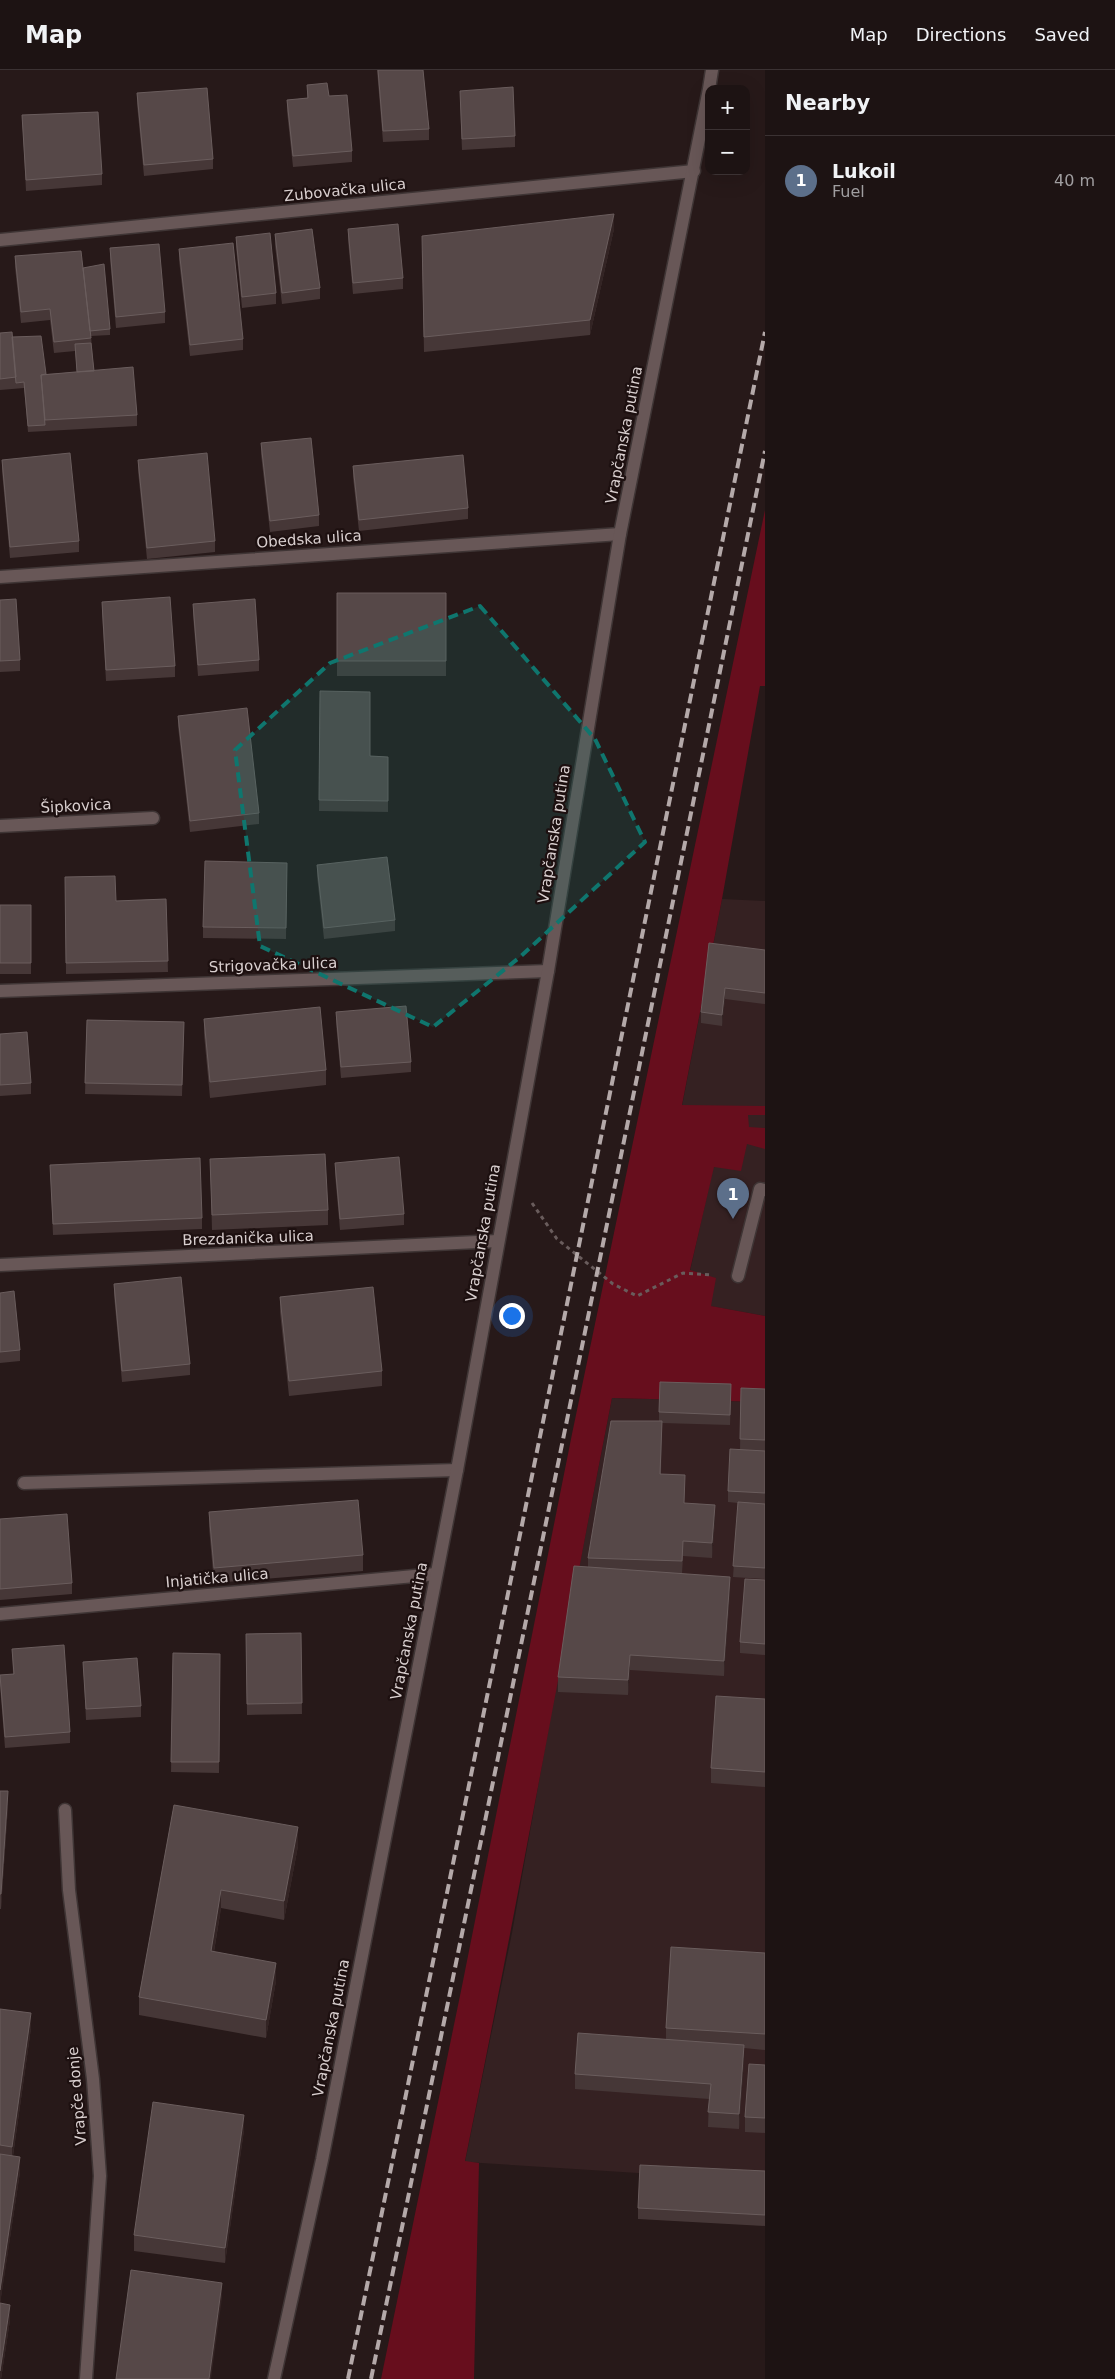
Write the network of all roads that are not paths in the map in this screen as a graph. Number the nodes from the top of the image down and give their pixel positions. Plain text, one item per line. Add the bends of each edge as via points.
1 (712, 70) edge
2 (710, 85) edge
3 (705, 111) edge
4 (694, 171) junction
5 (0, 240) edge
6 (620, 534) junction
7 (0, 577) edge
8 (153, 818) dead end
9 (0, 826) edge
10 (548, 971) junction
11 (0, 990) edge
12 (765, 1190) edge
13 (498, 1241) junction
14 (0, 1265) edge
15 (738, 1276) road end
16 (457, 1470) junction
17 (24, 1483) dead end
18 (436, 1574) junction
19 (0, 1614) edge
20 (65, 1810) dead end
21 (86, 2379) edge
22 (274, 2379) edge

1 - 2 street, Vrapčanska putina
3 - 4 street, Vrapčanska putina
4 - 5 street, Zubovačka ulica
4 - 6 street, Vrapčanska putina
6 - 7 street, Obedska ulica
6 - 10 street, Vrapčanska putina
8 - 9 street, Šipkovica
10 - 11 street, Strigovačka ulica
10 - 13 street, Vrapčanska putina
12 - 15 street via 760,1189
13 - 14 street, Brezdanička ulica
13 - 16 street, Vrapčanska putina
16 - 17 street
16 - 18 street, Vrapčanska putina
18 - 19 street, Injatička ulica
18 - 22 street, Vrapčanska putina via 322,2160
20 - 21 street, Vrapče donje via 69,1890 93,2079 100,2176

